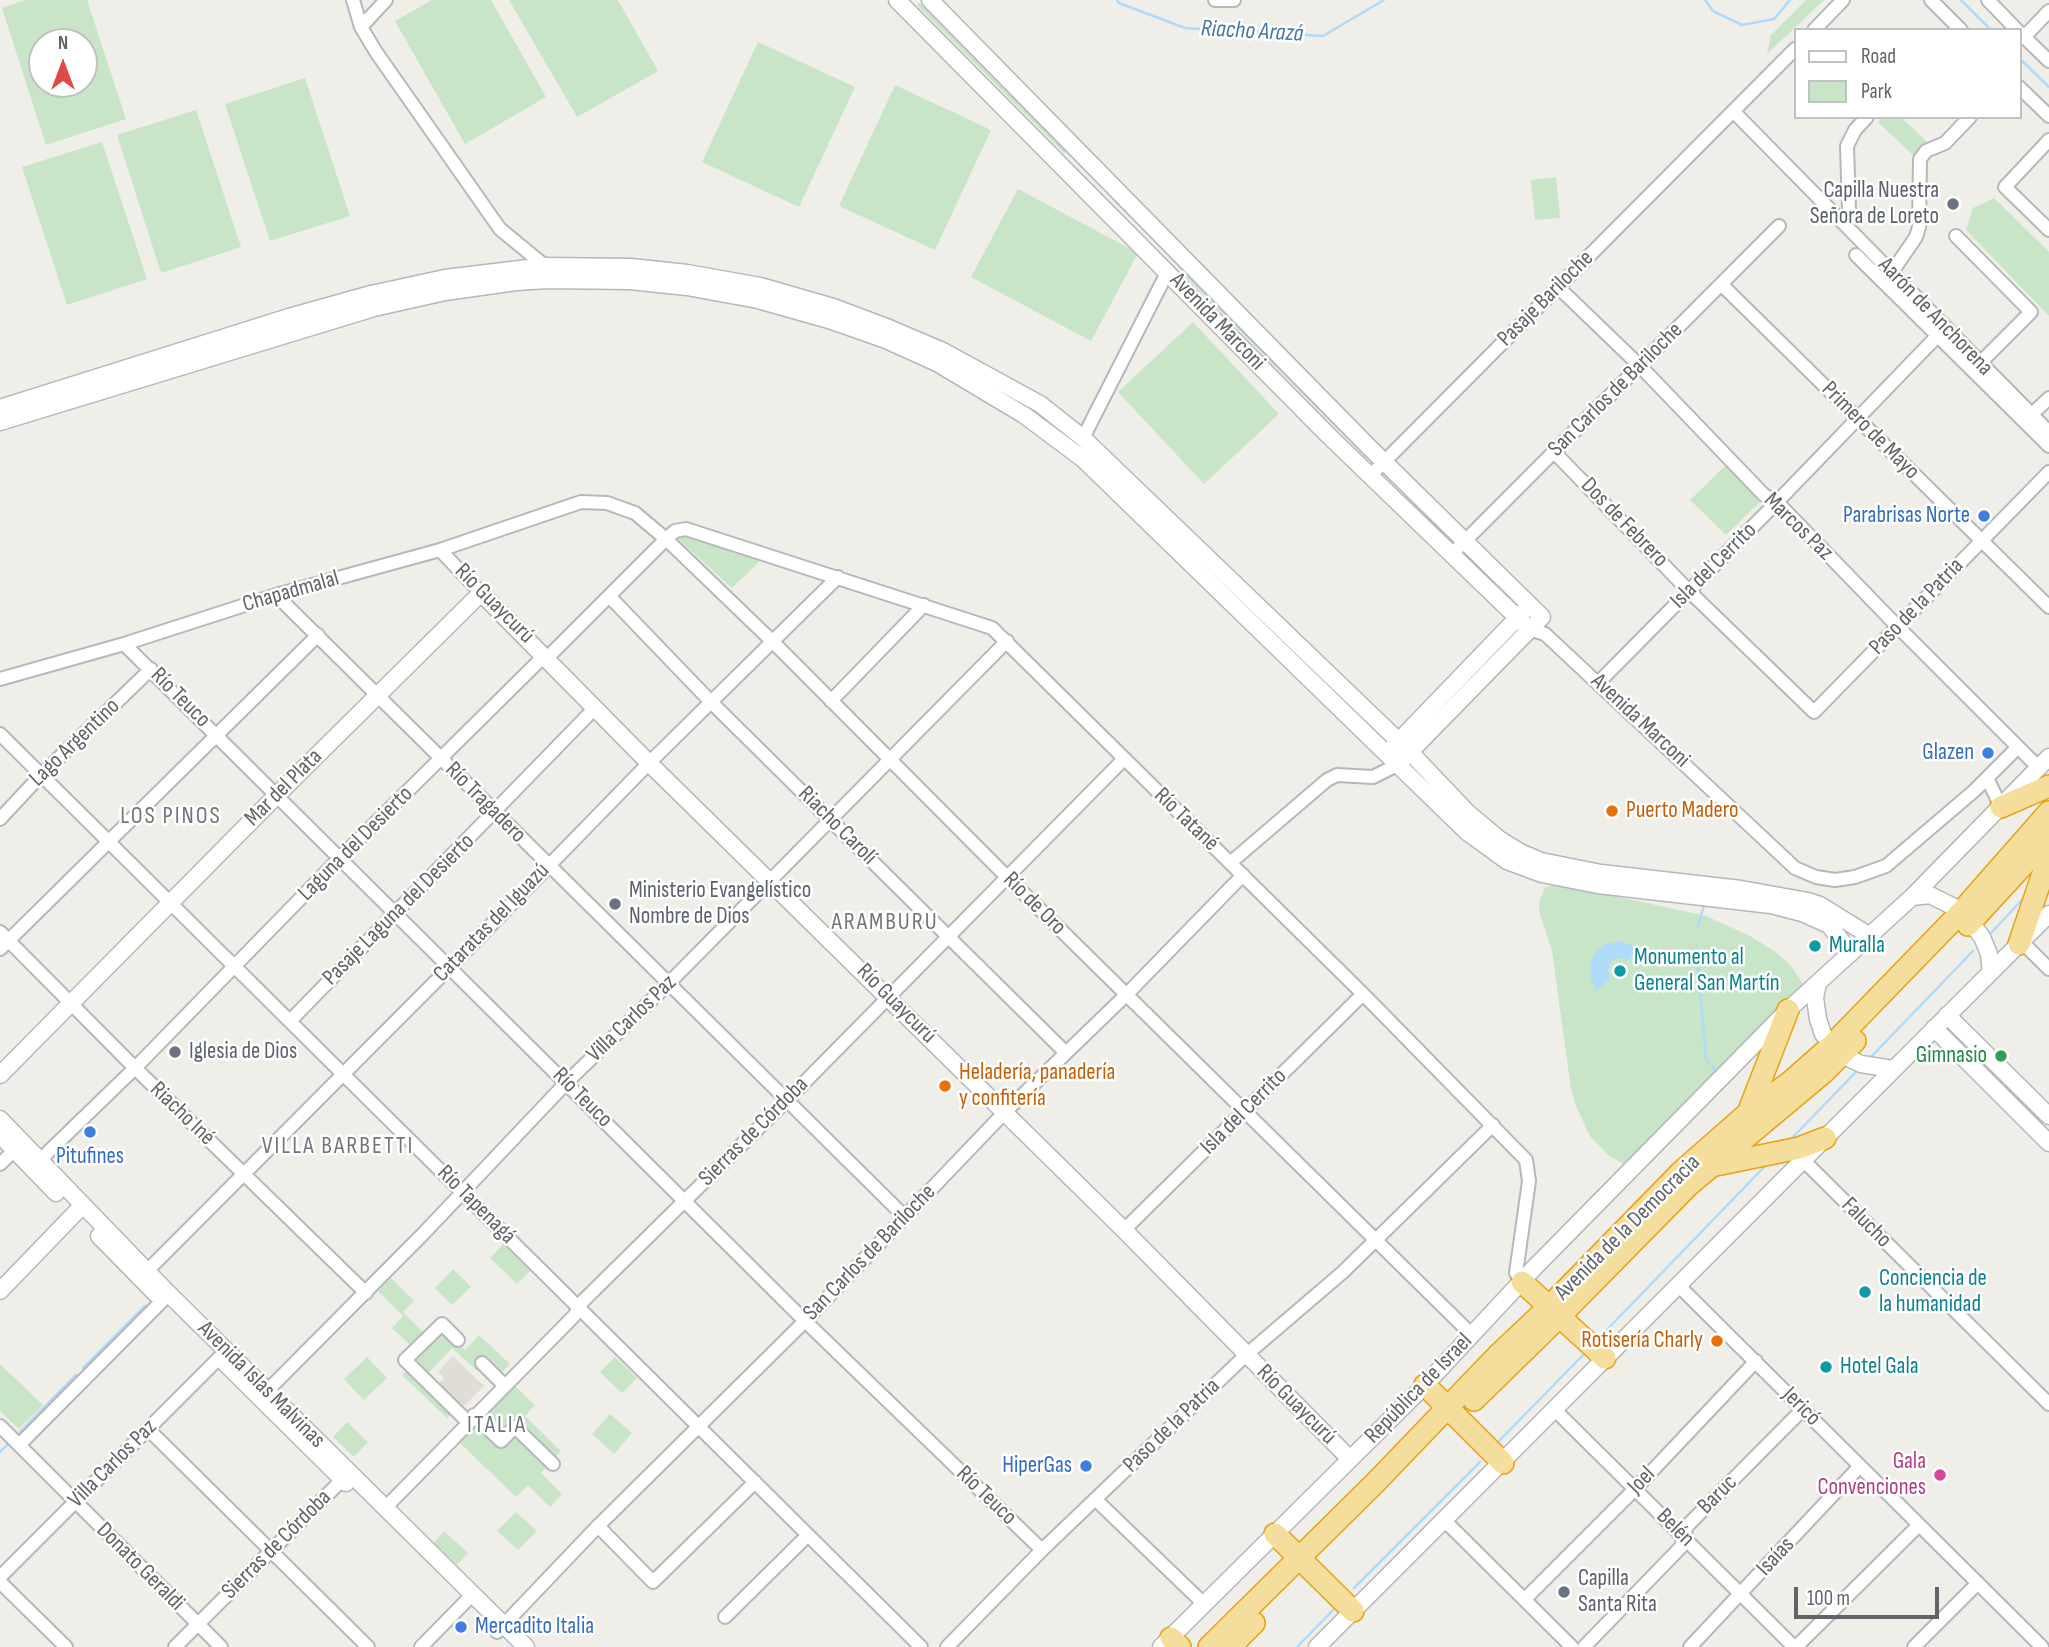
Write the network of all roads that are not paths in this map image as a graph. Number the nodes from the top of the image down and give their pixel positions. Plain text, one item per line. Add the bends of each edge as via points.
1 (353, 0) edge
2 (386, 0) edge
3 (930, 0) edge
4 (1215, 0) edge
5 (1234, 0) edge
6 (1843, 0) edge
7 (1931, 0) edge
8 (1988, 0) edge
9 (901, 2) edge
10 (2049, 11) edge
11 (361, 27) junction
12 (1816, 28) edge
13 (1956, 28) edge
14 (2015, 28) edge
15 (2021, 32) edge
16 (2021, 34) edge
17 (1794, 50) edge
18 (2049, 61) edge
19 (2021, 89) edge
20 (1733, 111) junction
21 (2049, 116) edge
22 (1865, 119) edge
23 (1968, 119) edge
24 (2049, 140) edge
25 (1843, 223) junction
26 (1779, 226) dead end
27 (2049, 230) edge
28 (1956, 236) dead end
29 (1856, 255) dead end
30 (1182, 257) junction
31 (545, 266) junction
32 (1168, 271) junction
33 (1892, 272) junction
34 (1721, 285) junction
35 (1558, 287) junction
36 (1941, 332) junction
37 (1980, 363) junction
38 (1640, 366) junction
39 (2049, 398) edge
40 (0, 408) edge
41 (2031, 415) junction
42 (1858, 419) junction
43 (0, 422) edge
44 (2049, 432) edge
45 (1083, 438) junction
46 (2049, 446) edge
47 (1554, 452) junction
48 (1384, 462) junction
49 (2049, 472) edge
50 (1371, 475) junction
51 (581, 502) joint
52 (1777, 502) junction
53 (670, 535) junction
54 (1465, 541) junction
55 (1982, 541) junction
56 (440, 550) junction
57 (1452, 554) junction
58 (838, 577) junction
59 (1689, 590) junction
60 (481, 593) junction
61 (276, 595) junction
62 (610, 597) junction
63 (924, 605) junction
64 (2049, 607) edge
65 (1533, 621) junction
66 (1898, 628) junction
67 (318, 635) junction
68 (772, 641) junction
69 (1007, 641) junction
70 (124, 644) junction
71 (546, 657) junction
72 (151, 669) junction
73 (0, 679) edge
74 (1600, 682) junction
75 (378, 695) junction
76 (831, 701) junction
77 (710, 702) junction
78 (595, 708) junction
79 (1814, 712) joint
80 (0, 734) edge
81 (216, 734) junction
82 (2018, 747) junction
83 (1393, 748) junction
84 (889, 759) junction
85 (1124, 759) junction
86 (440, 760) junction
87 (649, 763) junction
88 (2046, 770) edge
89 (41, 775) junction
90 (1987, 778) junction
91 (276, 796) junction
92 (2001, 807) junction
93 (2049, 812) edge
94 (495, 813) junction
95 (0, 819) edge
96 (830, 819) junction
97 (2049, 836) edge
98 (108, 843) junction
99 (2049, 856) edge
100 (340, 859) junction
101 (1230, 863) junction
102 (548, 865) junction
103 (1243, 875) junction
104 (1008, 878) junction
105 (770, 881) junction
106 (1912, 897) junction
107 (171, 904) junction
108 (396, 913) junction
109 (2049, 914) edge
110 (1967, 916) junction
111 (948, 936) junction
112 (1870, 936) junction
113 (3, 941) edge
114 (2020, 943) junction
115 (1851, 953) junction
116 (236, 966) junction
117 (450, 967) junction
118 (2049, 969) edge
119 (1991, 972) junction
120 (669, 983) junction
121 (1818, 983) junction
122 (1363, 994) junction
123 (1126, 995) junction
124 (890, 997) junction
125 (71, 1004) junction
126 (1788, 1010) junction
127 (1947, 1015) junction
128 (290, 1021) junction
129 (1934, 1028) junction
130 (1837, 1050) junction
131 (1066, 1053) junction
132 (135, 1068) junction
133 (1893, 1069) junction
134 (0, 1074) edge
135 (343, 1074) junction
136 (567, 1082) junction
137 (786, 1101) junction
138 (1005, 1112) junction
139 (1245, 1112) junction
140 (1748, 1113) junction
141 (2049, 1116) edge
142 (0, 1119) edge
143 (1493, 1125) junction
144 (0, 1136) edge
145 (1825, 1138) joint
146 (2049, 1143) edge
147 (18, 1146) junction
148 (1787, 1154) junction
149 (40, 1160) junction
150 (0, 1164) edge
151 (1711, 1166) junction
152 (244, 1174) junction
153 (463, 1191) junction
154 (685, 1200) junction
155 (80, 1209) junction
156 (904, 1216) junction
157 (1124, 1230) junction
158 (1374, 1240) junction
159 (1555, 1247) joint
160 (148, 1270) junction
161 (1522, 1282) junction
162 (1678, 1286) junction
163 (0, 1291) edge
164 (366, 1293) junction
165 (166, 1297) junction
166 (579, 1307) junction
167 (1555, 1311) junction
168 (805, 1321) junction
169 (1471, 1335) junction
170 (458, 1340) dead end
171 (223, 1354) junction
172 (1246, 1355) junction
173 (1605, 1358) junction
174 (1756, 1361) junction
175 (482, 1363) dead end
176 (504, 1385) junction
177 (1425, 1385) junction
178 (264, 1394) junction
179 (2049, 1404) edge
180 (1803, 1409) junction
181 (1555, 1410) junction
182 (1451, 1413) junction
183 (471, 1418) junction
184 (0, 1426) edge
185 (700, 1427) junction
186 (148, 1429) junction
187 (19, 1444) junction
188 (1350, 1459) junction
189 (1503, 1463) junction
190 (553, 1464) dead end
191 (1860, 1466) junction
192 (346, 1476) junction
193 (755, 1482) junction
194 (1635, 1489) junction
195 (1095, 1499) junction
196 (75, 1502) junction
197 (386, 1507) junction
198 (1445, 1521) junction
199 (1919, 1525) junction
200 (598, 1526) junction
201 (1275, 1534) junction
202 (808, 1535) junction
203 (1684, 1537) junction
204 (1042, 1550) junction
205 (272, 1551) junction
206 (1303, 1563) junction
207 (0, 1580) edge
208 (1978, 1583) junction
209 (1741, 1594) junction
210 (470, 1597) junction
211 (1524, 1599) junction
212 (1204, 1604) junction
213 (1353, 1611) junction
214 (725, 1617) dead end
215 (198, 1624) junction
216 (500, 1628) junction
217 (1171, 1644) edge
218 (66, 1647) edge
219 (175, 1647) edge
220 (221, 1647) edge
221 (368, 1647) edge
222 (421, 1647) edge
223 (511, 1647) edge
224 (526, 1647) edge
225 (921, 1647) edge
226 (947, 1647) edge
227 (1209, 1647) edge
228 (1230, 1647) edge
229 (1317, 1647) edge
230 (1572, 1647) edge
231 (1584, 1647) edge
232 (1690, 1647) edge
233 (1795, 1647) edge
234 (1914, 1647) edge
235 (2042, 1647) edge

1 - 11 street
2 - 11 street
3 - 30 street, Avenida Marconi
4 - 5 street
6 - 12 street
7 - 13 street
8 - 14 street
9 - 32 street, Avenida Marconi
10 - 15 street
11 - 31 street via 500,229
16 - 18 street
17 - 20 street, Pasaje Bariloche
19 - 21 street
20 - 25 street, Aarón de Anchorena
20 - 35 street, Pasaje Bariloche
22 - 25 street via 1847,146 1849,210
23 - 33 street via 1945,143 1926,150 1920,159 1916,237
24 - 27 street via 2005,187
25 - 33 street, Aarón de Anchorena
26 - 34 street, San Carlos de Bariloche
28 - 37 street via 2031,312
29 - 36 street
30 - 32 street
30 - 48 street, Avenida Marconi
31 - 40 street via 444,278 371,294
31 - 45 street via 687,273 760,286 832,307 922,342 985,373 1040,404
32 - 45 street
32 - 50 street, Avenida Marconi
33 - 36 street, Aarón de Anchorena
34 - 38 street, San Carlos de Bariloche
34 - 42 street, Primero de Mayo
35 - 38 street, Marcos Paz
35 - 48 street, Pasaje Bariloche
36 - 37 street, Aarón de Anchorena
36 - 42 street, Isla del Cerrito
36 - 46 street
37 - 41 street, Aarón de Anchorena
38 - 47 street, San Carlos de Bariloche
38 - 52 street, Marcos Paz via 1764,495
39 - 41 street
41 - 44 street, Aarón de Anchorena
42 - 52 street, Isla del Cerrito
42 - 55 street, Primero de Mayo
43 - 83 street via 374,308 445,292 548,280 630,281 758,300 886,340 937,363 1024,415 1083,459
45 - 83 street
47 - 54 street, San Carlos de Bariloche
47 - 59 street, Dos de Febrero
48 - 50 street, Pasaje Bariloche
48 - 54 street, Avenida Marconi
49 - 55 street, Paso de la Patria
50 - 57 street, Avenida Marconi
51 - 53 street, Río de Oro via 607,503 635,513
51 - 56 street, Chapadmalal
52 - 59 street, Isla del Cerrito
52 - 66 street, Marcos Paz
53 - 58 street, Río Tatané via 686,530
53 - 62 street, Laguna del Desierto
53 - 68 street, Río de Oro
54 - 57 street, San Carlos de Bariloche
54 - 65 street, Avenida Marconi
55 - 64 street, Primero de Mayo
55 - 66 street, Paso de la Patria
56 - 60 street, Río Guaycurú
56 - 61 street, Chapadmalal
57 - 65 street, Avenida Marconi
58 - 63 street, Río Tatané
58 - 68 street, Cataratas del Iguazú
59 - 74 street, Isla del Cerrito
59 - 79 street, Dos de Febrero
60 - 71 street, Río Guaycurú
60 - 75 street, Mar del Plata
61 - 67 street, Río Tragadero
61 - 70 street, Chapadmalal
62 - 71 street, Laguna del Desierto
62 - 77 street, Riacho Carolí
63 - 69 street, Río Tatané via 992,628
63 - 76 street
65 - 74 street, Avenida Marconi
65 - 83 street
66 - 79 street, Paso de la Patria
66 - 82 street, Marcos Paz
67 - 75 street, Río Tragadero
67 - 81 street
68 - 76 street, Río de Oro
68 - 77 street, Cataratas del Iguazú
69 - 84 street, Villa Carlos Paz
69 - 85 street, Río Tatané
70 - 72 street, Río Teuco
70 - 73 street, Chapadmalal
71 - 78 street, Río Guaycurú
71 - 86 street, Laguna del Desierto
72 - 81 street, Río Teuco
72 - 89 street, Lago Argentino
74 - 90 street, Avenida Marconi via 1794,868 1816,877 1855,877 1886,866
75 - 86 street, Río Tragadero
75 - 91 street, Mar del Plata
76 - 84 street, Río de Oro
77 - 87 street, Cataratas del Iguazú
77 - 96 street, Riacho Carolí
78 - 87 street, Río Guaycurú
78 - 94 street, Pasaje Laguna del Desierto
80 - 89 street, Río Tapenagá
81 - 91 street, Río Teuco
81 - 98 street
82 - 88 street, Marcos Paz
82 - 90 street
83 - 101 street via 1373,776 1337,775 1327,780
83 - 112 street via 1499,839 1541,861 1808,901
83 - 115 street via 1468,832 1522,868 1598,885 1771,905 1802,913 1829,925
84 - 96 street, Villa Carlos Paz
84 - 104 street, Río de Oro
85 - 101 street, Río Tatané
85 - 104 street, Sierras de Córdoba
86 - 94 street, Río Tragadero
86 - 100 street, Laguna del Desierto
87 - 102 street, Cataratas del Iguazú
87 - 105 street, Río Guaycurú
88 - 92 highway
89 - 95 street, Lago Argentino
89 - 98 street, Río Tapenagá
90 - 92 street
91 - 100 street, Río Teuco
91 - 107 street, Mar del Plata
92 - 106 street, Avenida de la Democracia
93 - 110 highway, Avenida de la Democracia
94 - 102 street, Río Tragadero
94 - 108 street, Pasaje Laguna del Desierto
96 - 105 street, Villa Carlos Paz
96 - 111 street, Riacho Carolí
97 - 110 highway, Avenida de la Democracia
98 - 107 street, Río Tapenagá
98 - 113 street
99 - 114 highway
100 - 108 street, Río Teuco
100 - 116 street, Laguna del Desierto
101 - 103 street, Río Tatané
102 - 117 street, Cataratas del Iguazú
102 - 120 street, Río Tragadero
103 - 122 street, Río Tatané
103 - 123 street, San Carlos de Bariloche
104 - 111 street, Sierras de Córdoba
104 - 123 street, Río de Oro
105 - 120 street, Villa Carlos Paz
105 - 124 street, Río Guaycurú
106 - 110 street via 1930,895
106 - 112 street, Avenida de la Democracia
107 - 116 street, Río Tapenagá
107 - 125 street, Mar del Plata
108 - 117 street, Río Teuco
108 - 128 street, Pasaje Laguna del Desierto
109 - 114 street
110 - 119 street via 1982,937
110 - 130 highway, Avenida de la Democracia
111 - 124 street, Sierras de Córdoba
111 - 131 street, Riacho Carolí
112 - 115 street, Avenida de la Democracia
113 - 125 street, Riacho Iné
114 - 118 street
114 - 119 street
115 - 121 street, Avenida de la Democracia
116 - 128 street, Río Tapenagá
116 - 132 street, Laguna del Desierto
117 - 135 street, Cataratas del Iguazú
117 - 136 street, Río Teuco
119 - 127 street
120 - 136 street, Villa Carlos Paz
120 - 137 street, Río Tragadero
121 - 126 street, Avenida de la Democracia
121 - 130 street via 1818,1019 1823,1034
122 - 139 street, Isla del Cerrito
122 - 143 street, Río Tatané
123 - 131 street, San Carlos de Bariloche
123 - 139 street, Río de Oro
124 - 137 street, Sierras de Córdoba
124 - 138 street, Río Guaycurú
125 - 132 street, Riacho Iné
125 - 134 street, Mar del Plata
126 - 140 highway
126 - 159 street, Avenida de la Democracia
127 - 129 street
127 - 141 street
128 - 135 street, Río Tapenagá
129 - 133 street
129 - 146 street
130 - 133 street via 1861,1064
130 - 140 highway, Avenida de la Democracia
130 - 151 highway, Avenida de la Democracia
131 - 138 street, San Carlos de Bariloche
132 - 149 street, Laguna del Desierto
132 - 152 street, Riacho Iné
133 - 145 street
135 - 152 street, Cataratas del Iguazú
135 - 153 street, Río Tapenagá
136 - 153 street, Villa Carlos Paz
136 - 154 street, Río Teuco
137 - 154 street, Sierras de Córdoba
137 - 156 street, Río Tragadero
138 - 156 street, San Carlos de Bariloche
138 - 157 street, Río Guaycurú
139 - 157 street, Isla del Cerrito
139 - 158 street, Río de Oro
140 - 167 highway, Avenida de la Democracia via 1681,1172
142 - 147 street, Avenida Islas Malvinas
143 - 158 street, Paso de la Patria
143 - 161 street, Río Tatané via 1526,1160 1529,1181 1516,1273
144 - 147 street, Avenida Islas Malvinas
145 - 148 highway
147 - 149 street, Avenida Islas Malvinas
147 - 150 street
147 - 155 street, Avenida Islas Malvinas
148 - 151 highway
148 - 162 street
148 - 179 street, Falucho
149 - 155 street, Avenida Islas Malvinas
151 - 167 highway, Avenida de la Democracia
152 - 160 street, Cataratas del Iguazú
152 - 164 street, Riacho Iné
153 - 164 street, Villa Carlos Paz
153 - 166 street, Río Tapenagá
154 - 166 street, Sierras de Córdoba
154 - 168 street, Río Teuco
155 - 160 street, Avenida Islas Malvinas
155 - 163 street
155 - 165 street, Avenida Islas Malvinas
156 - 168 street, San Carlos de Bariloche
157 - 172 street, Río Guaycurú
158 - 169 street, Río de Oro
158 - 172 street, Paso de la Patria
159 - 161 street, República de Israel
160 - 165 street, Avenida Islas Malvinas
161 - 167 highway
161 - 169 street, República de Israel
162 - 173 street
162 - 174 street, Jericó
164 - 178 street, Villa Carlos Paz
165 - 171 street, Avenida Islas Malvinas
165 - 187 street
166 - 176 street, Sierras de Córdoba
166 - 185 street, Río Tapenagá
167 - 173 highway
167 - 182 highway, Avenida de la Democracia via 1498,1354
168 - 185 street, San Carlos de Bariloche
168 - 204 street, Río Teuco
169 - 177 street, República de Israel
170 - 183 street via 442,1324 405,1360
171 - 178 street, Avenida Islas Malvinas
171 - 186 street, Villa Carlos Paz
172 - 188 street, Río Guaycurú
172 - 195 street, Paso de la Patria
173 - 181 street
174 - 180 street, Jericó
174 - 194 street, Joel
175 - 176 street
176 - 183 street, Sierras de Córdoba
177 - 182 highway
177 - 188 street, República de Israel
178 - 192 street, Avenida Islas Malvinas
180 - 191 street, Jericó
180 - 203 street, Baruc via 1687,1526
181 - 189 street
181 - 194 street, Belén
182 - 189 highway
182 - 206 highway, Avenida de la Democracia
183 - 190 street via 501,1441 515,1427
183 - 197 street, Sierras de Córdoba
184 - 187 street, Donato Geraldi
185 - 193 street, Río Tapenagá
185 - 200 street, San Carlos de Bariloche
186 - 196 street, Villa Carlos Paz
186 - 205 street
187 - 196 street, Donato Geraldi
188 - 201 street, República de Israel
189 - 198 street
191 - 199 street, Jericó
191 - 209 street, Isaías
192 - 197 street, Avenida Islas Malvinas
192 - 205 street, Sierras de Córdoba
192 - 210 street, Avenida Islas Malvinas
193 - 200 street via 653,1582
193 - 202 street, Río Tapenagá
194 - 203 street, Belén
194 - 211 street, Joel
195 - 204 street, Paso de la Patria
195 - 212 street
196 - 207 street, Villa Carlos Paz
196 - 215 street, Donato Geraldi
197 - 210 street, Avenida Islas Malvinas
198 - 211 street
198 - 213 street
199 - 208 street, Jericó
199 - 233 street
200 - 216 street, San Carlos de Bariloche
201 - 206 highway
201 - 212 street, República de Israel
202 - 214 street
202 - 225 street, Río Tapenagá
203 - 209 street, Belén
203 - 231 street, Baruc via 1681,1547
204 - 226 street, Paso de la Patria
205 - 215 street, Sierras de Córdoba
205 - 221 street
206 - 213 highway
206 - 227 highway, Avenida de la Democracia
206 - 228 highway, Avenida de la Democracia
207 - 218 street
208 - 234 street
208 - 235 street, Jericó
209 - 232 street, Isaías
209 - 233 street, Belén
210 - 216 street, Avenida Islas Malvinas
210 - 222 street
211 - 230 street
212 - 217 street, República de Israel
213 - 229 street
215 - 219 street, Sierras de Córdoba
215 - 220 street, Donato Geraldi
216 - 223 street, Avenida Islas Malvinas
216 - 224 street, Avenida Islas Malvinas

